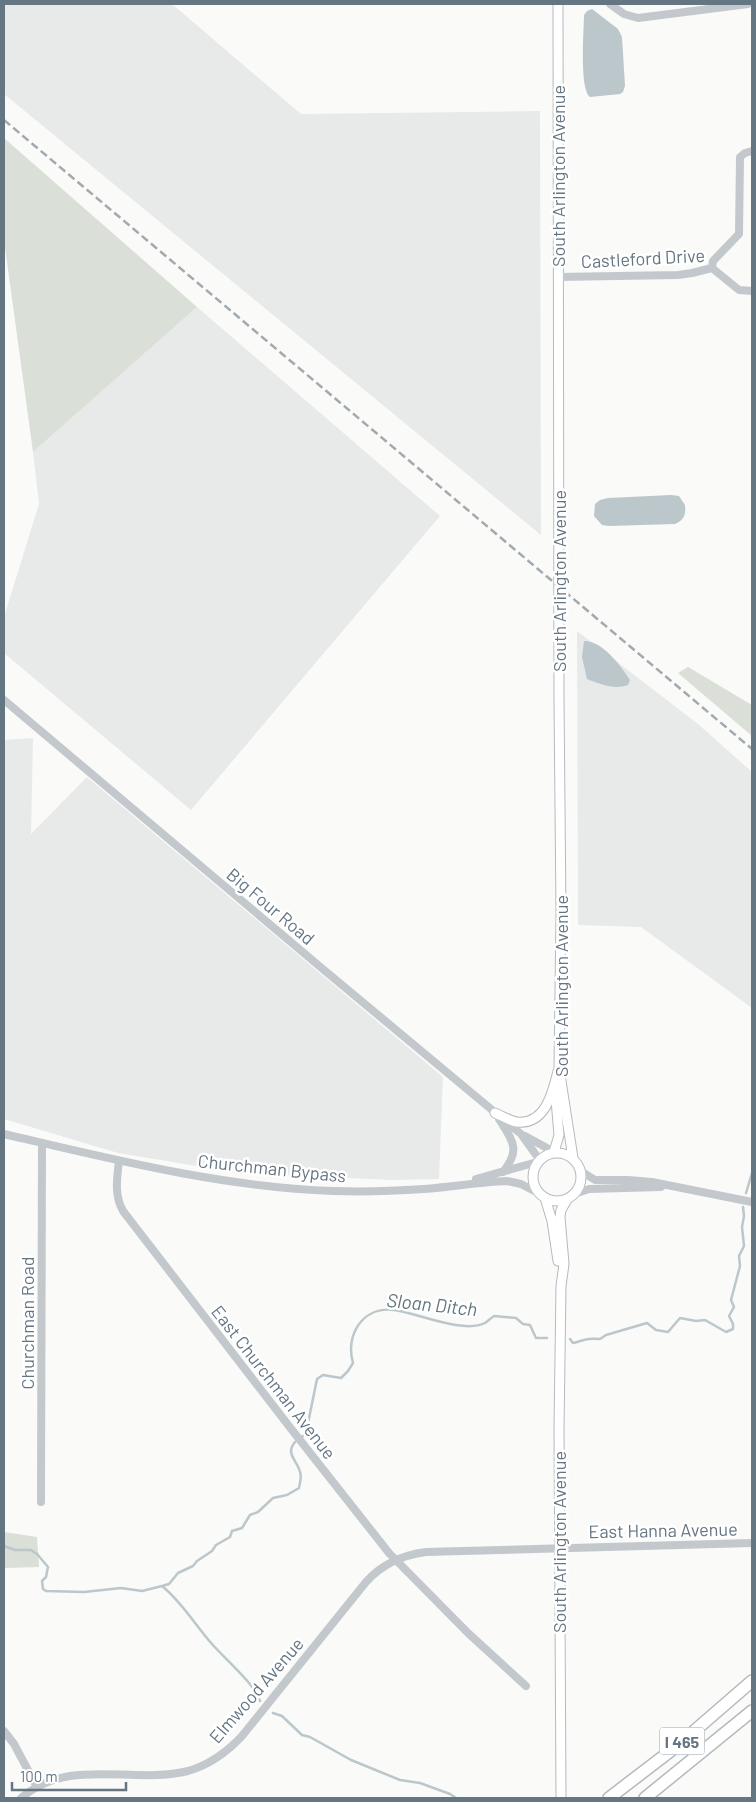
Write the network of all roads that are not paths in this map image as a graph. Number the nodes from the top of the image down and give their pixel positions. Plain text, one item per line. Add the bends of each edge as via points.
1 (558, 4) edge
2 (610, 4) edge
3 (748, 4) edge
4 (752, 151) edge
5 (712, 268) junction
6 (558, 277) junction
7 (752, 291) edge
8 (4, 700) edge
9 (559, 1068) junction
10 (555, 1083) junction
11 (495, 1113) junction
12 (4, 1134) edge
13 (521, 1134) junction
14 (42, 1143) junction
15 (553, 1152) junction
16 (573, 1158) junction
17 (119, 1161) junction
18 (538, 1161) junction
19 (581, 1172) junction
20 (502, 1173) junction
21 (671, 1187) junction
22 (424, 1189) junction
23 (542, 1196) junction
24 (571, 1196) junction
25 (752, 1202) edge
26 (561, 1286) junction
27 (41, 1502) dead end
28 (752, 1543) edge
29 (559, 1548) junction
30 (396, 1559) junction
31 (752, 1681) edge
32 (526, 1686) dead end
33 (752, 1711) edge
34 (4, 1731) edge
35 (36, 1787) junction
36 (21, 1798) edge
37 (561, 1798) edge
38 (609, 1798) edge
39 (645, 1798) edge

1 - 6 main road, South Arlington Avenue
2 - 3 street via 624,14 638,18
4 - 5 street via 740,157 739,234 713,261
5 - 6 street, Castleford Drive via 678,274
5 - 7 street, Castleford Drive via 739,290
6 - 9 main road, South Arlington Avenue
8 - 11 street, Big Four Road
9 - 10 main road
9 - 16 main road, South Arlington Avenue
10 - 11 main road via 544,1110 533,1119 519,1122
10 - 15 main road, South Arlington Avenue via 559,1135
11 - 13 street, Big Four Road
11 - 20 street via 514,1150 512,1162
12 - 14 street
13 - 15 street, Big Four Road
13 - 18 street, Big Four Road
14 - 17 street
14 - 27 street, Churchman Road
15 - 16 main road
15 - 18 main road
16 - 19 main road
17 - 22 street, Churchman Bypass via 223,1180 292,1188 352,1191
17 - 30 street, East Churchman Avenue via 116,1191 123,1211 297,1437
18 - 20 street, Churchman Bypass
18 - 23 main road via 533,1182
19 - 21 street via 595,1180 641,1181
19 - 24 main road via 580,1183
20 - 22 street, Churchman Bypass
21 - 24 street via 589,1189
21 - 25 street
22 - 23 street, Churchman Bypass via 507,1181 521,1184
23 - 24 main road via 556,1201
23 - 26 main road, South Arlington Avenue via 552,1221
24 - 26 main road, South Arlington Avenue via 560,1217 564,1264
26 - 29 main road, South Arlington Avenue
28 - 29 street, East Hanna Avenue
29 - 30 street, East Hanna Avenue via 426,1552
29 - 37 main road, South Arlington Avenue
30 - 32 street, East Churchman Avenue via 468,1633
30 - 35 street, Elmwood Avenue via 366,1582 242,1736 218,1757 203,1766 169,1774 77,1775
31 - 38 highway, I 465 via 677,1746
33 - 39 highway, I 465
34 - 35 street
35 - 36 street, Elmwood Avenue

